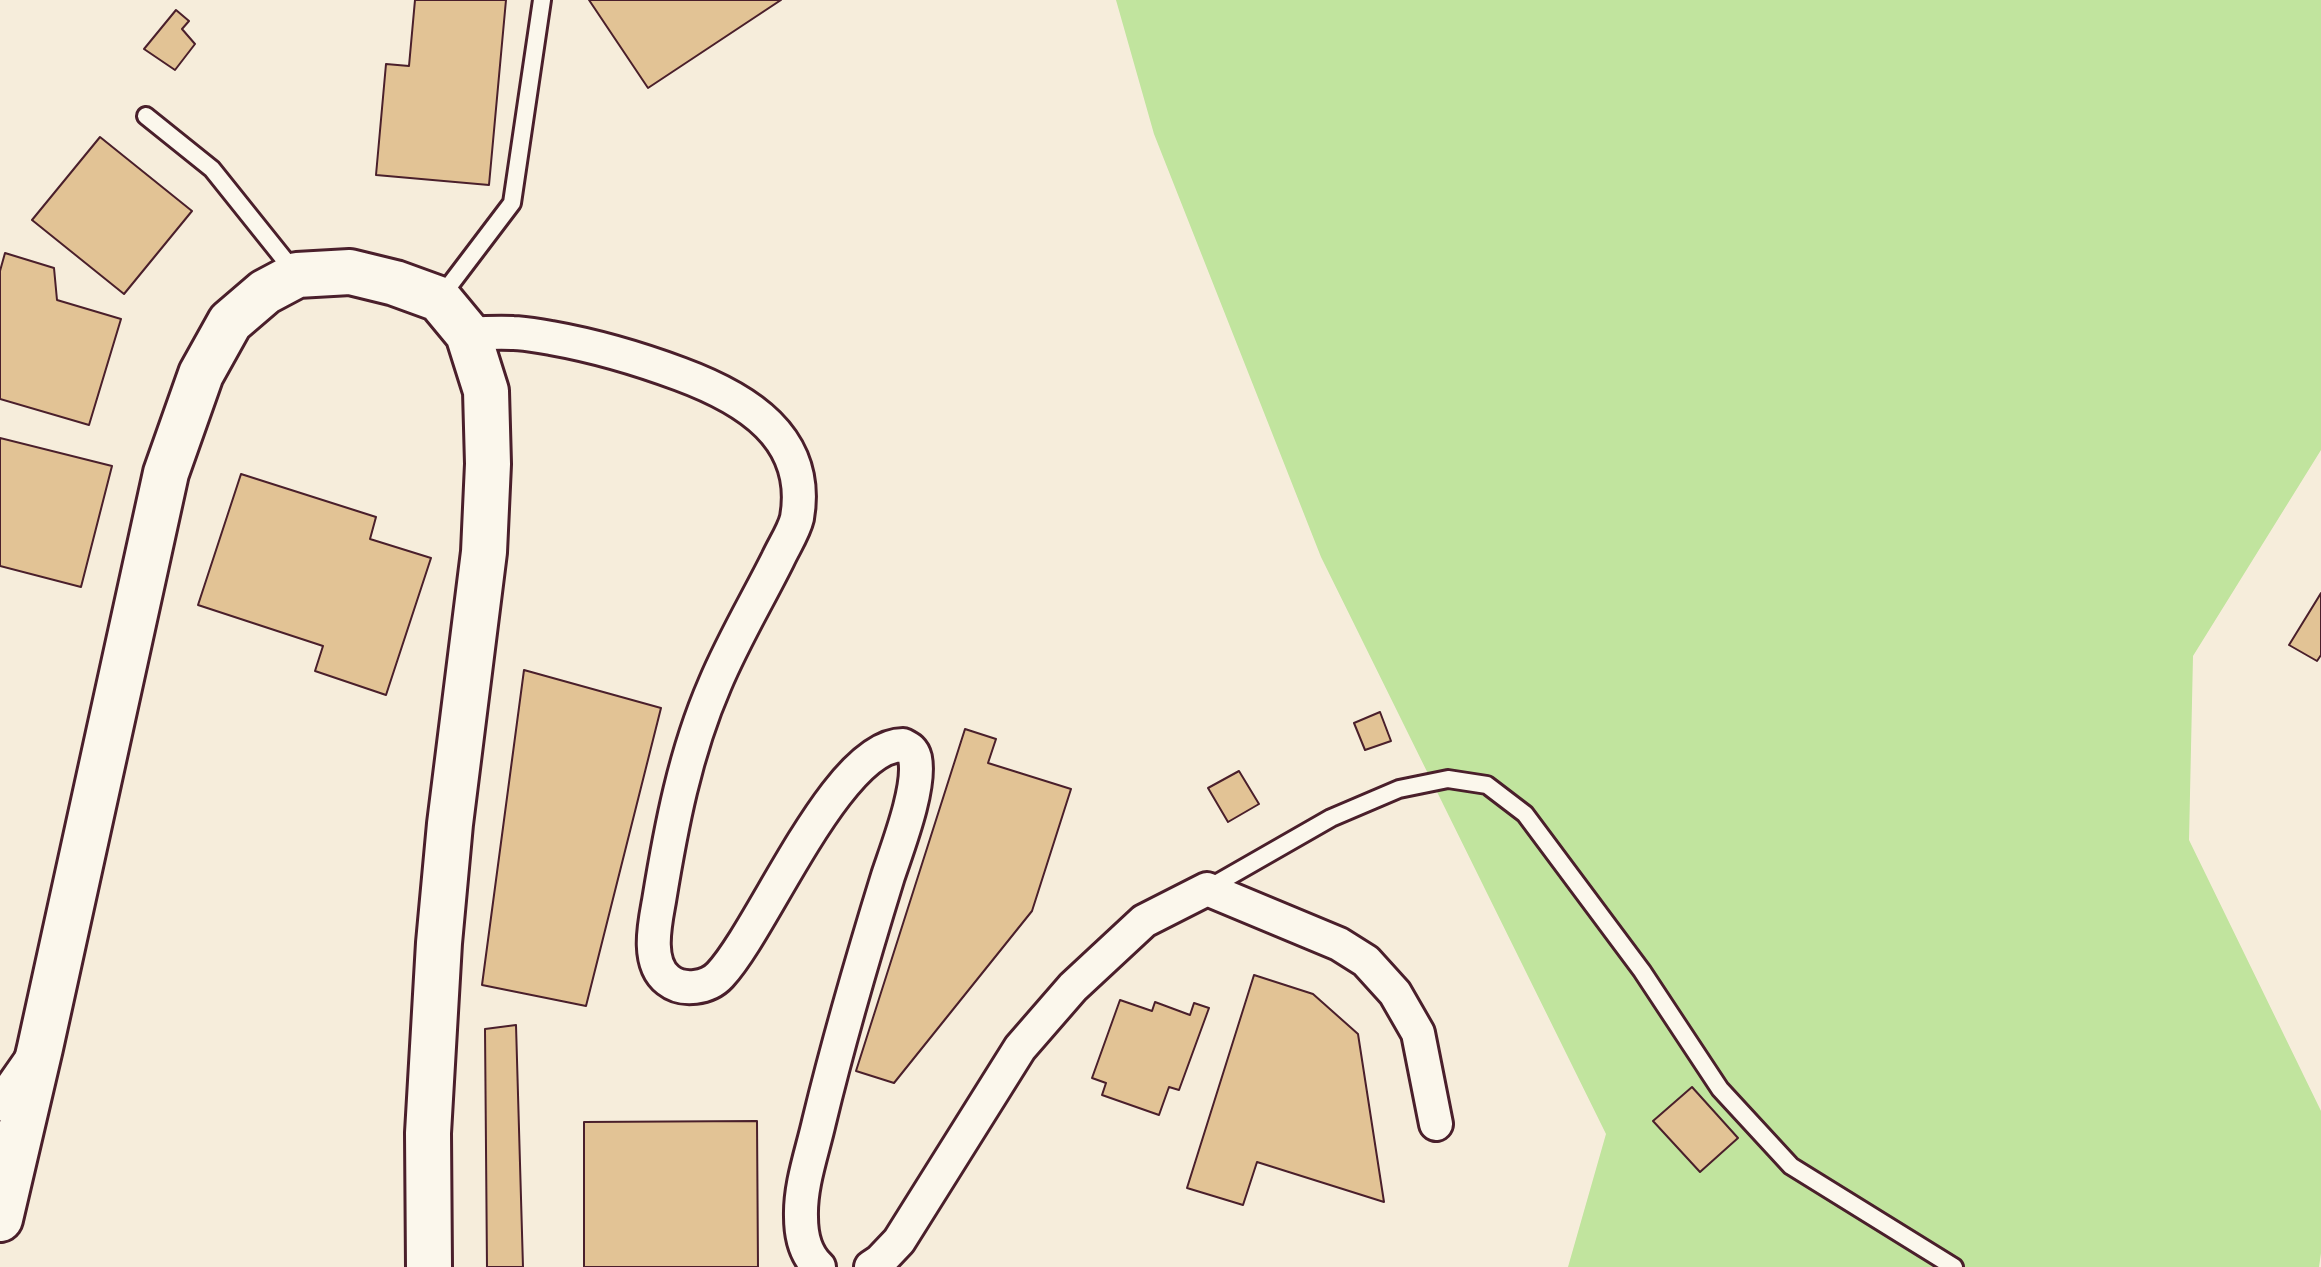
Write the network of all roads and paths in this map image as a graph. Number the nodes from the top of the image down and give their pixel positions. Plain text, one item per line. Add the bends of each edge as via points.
1 (542, 0) edge
2 (146, 116) dead end
3 (297, 275) junction
4 (439, 299) junction
5 (468, 334) junction
6 (1207, 889) junction
7 (40, 1048) junction
8 (0, 1104) edge
9 (1436, 1124) dead end
10 (0, 1219) edge
11 (429, 1267) edge
12 (819, 1267) edge
13 (871, 1267) edge
14 (1954, 1267) edge

1 - 4 lane via 512,203
2 - 3 lane via 212,169
3 - 4 street via 350,272
3 - 7 street via 265,292 230,322 201,374 166,473
4 - 5 street
5 - 11 street via 486,391 488,464 484,552 439,943 428,1133
5 - 12 street via 516,333 582,343 704,383 754,411 781,437 793,463 796,520 715,683 689,755 653,940 656,962 667,979 686,987 705,986 719,976 845,783 886,747 903,745 913,752 915,780 907,815 855,982 804,1184 804,1245
6 - 9 street via 1339,944 1366,961 1395,993 1418,1033
6 - 13 street via 1144,921 1064,997 1020,1048 899,1241
6 - 14 lane via 1331,818 1399,789 1448,779 1487,785 1525,814 1642,971 1720,1089 1791,1166
7 - 8 street
7 - 10 street

